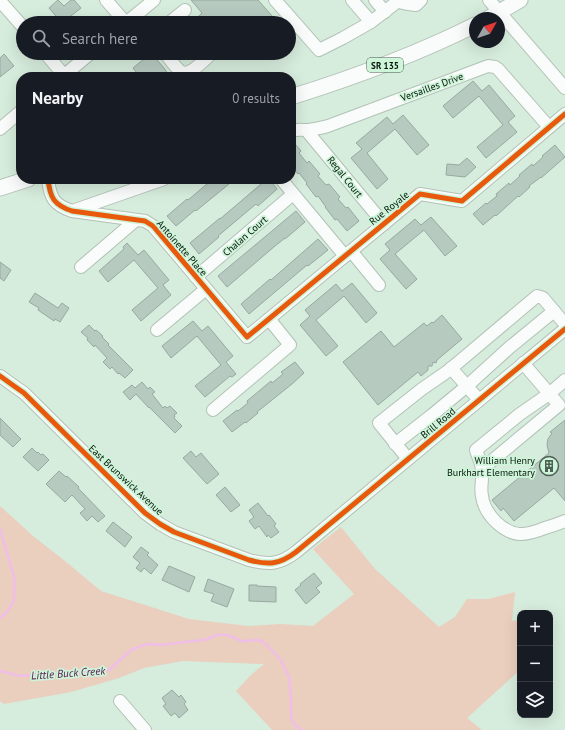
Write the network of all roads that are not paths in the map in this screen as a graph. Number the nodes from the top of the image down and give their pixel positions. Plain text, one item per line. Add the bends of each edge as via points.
1 (106, 0) edge
2 (154, 0) edge
3 (275, 0) edge
4 (352, 0) edge
5 (375, 0) edge
6 (421, 0) edge
7 (489, 0) edge
8 (520, 0) edge
9 (0, 1) edge
10 (397, 1) edge
11 (185, 10) dead end
12 (385, 12) junction
13 (493, 12) edge
14 (499, 12) edge
15 (126, 16) edge
16 (137, 16) edge
17 (178, 16) edge
18 (289, 16) edge
19 (16, 19) edge
20 (371, 22) junction
21 (296, 24) edge
22 (505, 26) edge
23 (469, 28) edge
24 (51, 60) edge
25 (83, 60) edge
26 (171, 60) edge
27 (204, 60) edge
28 (61, 72) edge
29 (69, 72) edge
30 (184, 72) edge
31 (189, 72) edge
32 (565, 88) edge
33 (296, 95) edge
34 (565, 114) edge
35 (16, 115) edge
36 (549, 127) junction
37 (0, 129) edge
38 (296, 130) edge
39 (306, 130) junction
40 (16, 183) edge
41 (49, 184) edge
42 (150, 184) edge
43 (285, 184) edge
44 (0, 188) edge
45 (293, 194) junction
46 (72, 211) junction
47 (136, 220) junction
48 (384, 224) junction
49 (348, 254) junction
50 (81, 267) dead end
51 (196, 277) junction
52 (379, 285) dead end
53 (206, 289) junction
54 (554, 311) junction
55 (269, 319) junction
56 (565, 324) edge
57 (565, 328) edge
58 (158, 330) dead end
59 (523, 363) junction
60 (451, 368) junction
61 (0, 376) edge
62 (565, 380) edge
63 (466, 386) junction
64 (549, 394) junction
65 (479, 400) junction
66 (212, 410) dead end
67 (396, 444) junction
68 (408, 459) junction
69 (482, 469) junction
70 (565, 521) edge
71 (322, 530) joint
72 (120, 701) dead end
73 (145, 730) edge

1 - 15 street
2 - 16 street
3 - 18 street
4 - 20 street
5 - 12 street
6 - 10 street via 416,5
7 - 13 street
8 - 14 main road
9 - 19 street
10 - 12 street
11 - 17 street
12 - 20 street
20 - 21 street via 319,50
22 - 32 street
23 - 33 main road, SR 135 via 386,65
24 - 28 street
25 - 29 street
26 - 30 street
27 - 31 street
34 - 36 street, Rue Royale
35 - 37 street
36 - 39 street, Versailles Drive via 498,68 488,66 328,126
36 - 48 street, Rue Royale via 462,201 420,194
38 - 39 street, Versailles Drive
39 - 48 street, Regal Court
40 - 44 main road
41 - 46 street, Antoinette Place via 54,201
42 - 46 street
43 - 45 street
45 - 49 street
45 - 51 street, Chalan Court
46 - 47 street, Antoinette Place
47 - 50 street
47 - 51 street, Antoinette Place via 145,221 153,226
48 - 49 street, Rue Royale
49 - 52 street
49 - 55 street, Rue Royale
51 - 53 street, Antoinette Place
53 - 55 street, Antoinette Place via 247,337
53 - 58 street
54 - 56 street
54 - 60 street via 543,298 537,296
54 - 63 street
55 - 66 street via 290,345
57 - 59 street, Brill Road
59 - 64 street
59 - 65 street, Brill Road
60 - 63 street
60 - 67 street via 379,423
61 - 71 street, East Brunswick Avenue via 24,393 148,515 174,532 249,560 264,563 286,559
62 - 64 street
63 - 65 street
63 - 67 street
64 - 69 street via 476,450
64 - 69 street via 559,405
65 - 68 street, Brill Road
67 - 68 street
68 - 71 street, Brill Road
69 - 70 street via 481,495 485,506 495,521 509,532 534,532
72 - 73 street

